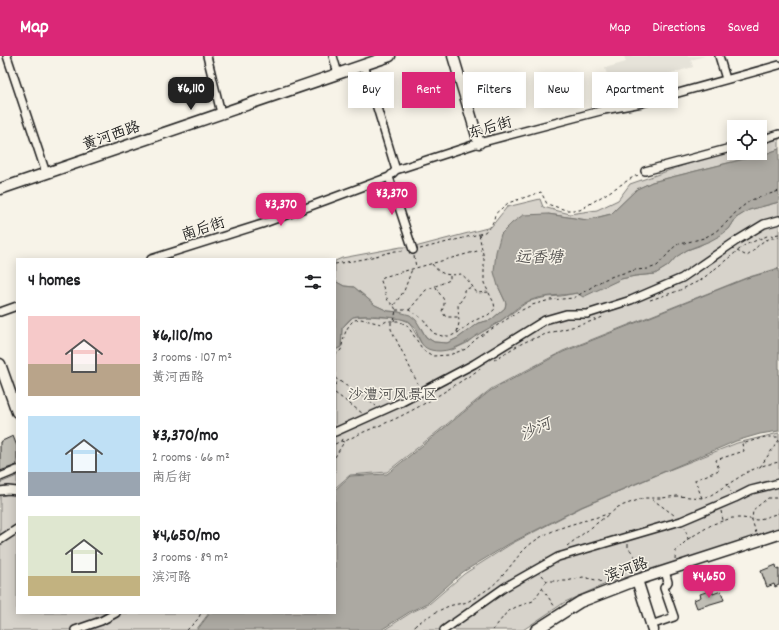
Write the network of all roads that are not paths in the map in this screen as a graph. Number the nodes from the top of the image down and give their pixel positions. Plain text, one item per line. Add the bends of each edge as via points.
1 (7, 56) edge
2 (207, 56) edge
3 (333, 56) edge
4 (390, 56) edge
5 (453, 56) edge
6 (719, 56) edge
7 (364, 65) junction
8 (779, 65) edge
9 (338, 74) junction
10 (726, 79) junction
11 (221, 113) junction
12 (779, 134) edge
13 (767, 138) edge
14 (480, 143) junction
15 (727, 149) edge
16 (396, 170) junction
17 (645, 171) road end
18 (46, 173) junction
19 (389, 177) junction
20 (0, 189) edge
21 (779, 220) edge
22 (413, 250) road end
23 (154, 258) edge
24 (16, 306) edge
25 (0, 312) edge
26 (0, 364) edge
27 (16, 409) edge
28 (336, 432) edge
29 (16, 470) edge
30 (0, 477) edge
31 (779, 483) edge
32 (0, 491) edge
33 (16, 492) edge
34 (16, 530) edge
35 (779, 534) edge
36 (0, 540) edge
37 (665, 571) junction
38 (637, 580) junction
39 (114, 614) edge
40 (652, 627) edge
41 (75, 630) edge
42 (444, 630) edge
43 (536, 630) edge

1 - 18 street
2 - 11 street
3 - 9 street
4 - 7 street, 黄河西路
5 - 14 street
6 - 10 street
7 - 9 street, 黄河西路
7 - 16 street
8 - 10 street, 东后街
9 - 11 street, 黄河西路
10 - 14 street, 东后街
11 - 18 street, 黄河西路
12 - 13 street
14 - 16 street, 东后街
15 - 17 street
16 - 19 street, 南后街
18 - 20 street, 黄河西路
19 - 22 street
19 - 23 street, 南后街 via 262,224
21 - 28 street via 764,224 682,278 631,300 587,314 566,314 544,320 474,364 422,392
24 - 25 street
26 - 27 street
29 - 30 street
31 - 42 street via 751,490 680,520 558,558 505,587
32 - 33 street
34 - 36 street
35 - 37 street, 滨河路
37 - 38 street, 滨河路
37 - 40 street via 668,582 664,588 674,617
38 - 40 street
38 - 43 street, 滨河路 via 580,602
39 - 41 street

